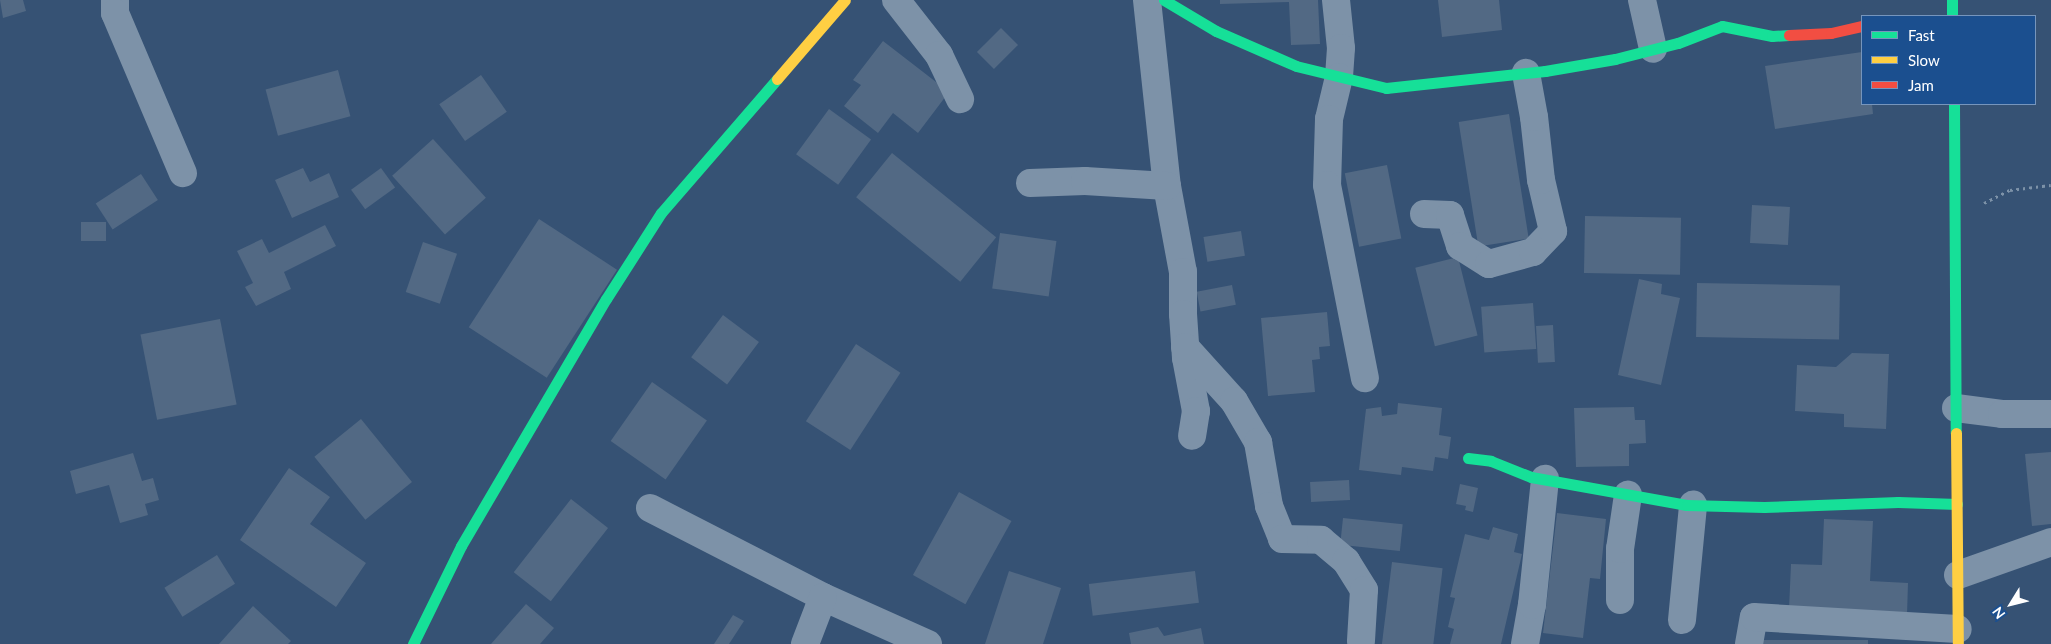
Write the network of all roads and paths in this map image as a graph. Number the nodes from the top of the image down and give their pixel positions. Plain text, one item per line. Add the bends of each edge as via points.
1 (115, 0) edge
2 (845, 0) edge
3 (896, 0) edge
4 (1147, 0) edge
5 (1164, 0) edge
6 (1336, 0) edge
7 (1642, 0) edge
8 (1861, 26) edge
9 (1653, 49) junction
10 (1526, 73) junction
11 (1339, 76) junction
12 (960, 99) dead end
13 (1954, 105) edge
14 (183, 173) dead end
15 (1030, 183) dead end
16 (2051, 185) edge
17 (1167, 186) junction
18 (1954, 210) junction
19 (1424, 214) dead end
20 (1185, 348) junction
21 (1365, 378) dead end
22 (1956, 408) junction
23 (2051, 414) edge
24 (1192, 436) dead end
25 (1468, 458) dead end
26 (1545, 479) junction
27 (1628, 495) junction
28 (1957, 504) junction
29 (1693, 505) junction
30 (650, 508) dead end
31 (2051, 542) edge
32 (1958, 575) junction
33 (823, 596) junction
34 (1620, 600) dead end
35 (1682, 620) dead end
36 (1958, 636) edge
37 (1361, 641) dead end
38 (413, 644) edge
39 (805, 644) edge
40 (928, 644) edge
41 (1524, 644) edge
42 (1749, 644) edge

1 - 14 street via 115,13
2 - 38 street via 661,212 606,298 461,546
3 - 12 street via 939,55
4 - 17 street
5 - 11 street via 1216,31 1296,66
6 - 11 street via 1341,48
7 - 9 street
8 - 9 street via 1831,33 1772,36 1722,26
9 - 10 street via 1614,60
10 - 11 street via 1386,88
10 - 19 street via 1541,180 1553,231 1533,252 1489,264 1460,246 1450,215
11 - 21 street via 1328,119 1327,185
13 - 18 street
15 - 17 street via 1085,181
16 - 18 path via 2010,190 1978,205
17 - 20 street via 1183,272
18 - 22 street
20 - 24 street via 1196,411
20 - 37 street via 1234,401 1258,442 1269,506 1282,539 1321,540 1346,561 1364,590
22 - 23 street via 2002,414
22 - 28 street
25 - 26 street via 1491,461 1531,477
26 - 27 street
26 - 41 street via 1532,605
27 - 29 street
27 - 34 street via 1620,549
28 - 29 street via 1898,502 1764,508
28 - 32 street
29 - 35 street
30 - 33 street
31 - 32 street
32 - 36 street
33 - 39 street
33 - 40 street
36 - 42 street via 1754,617

